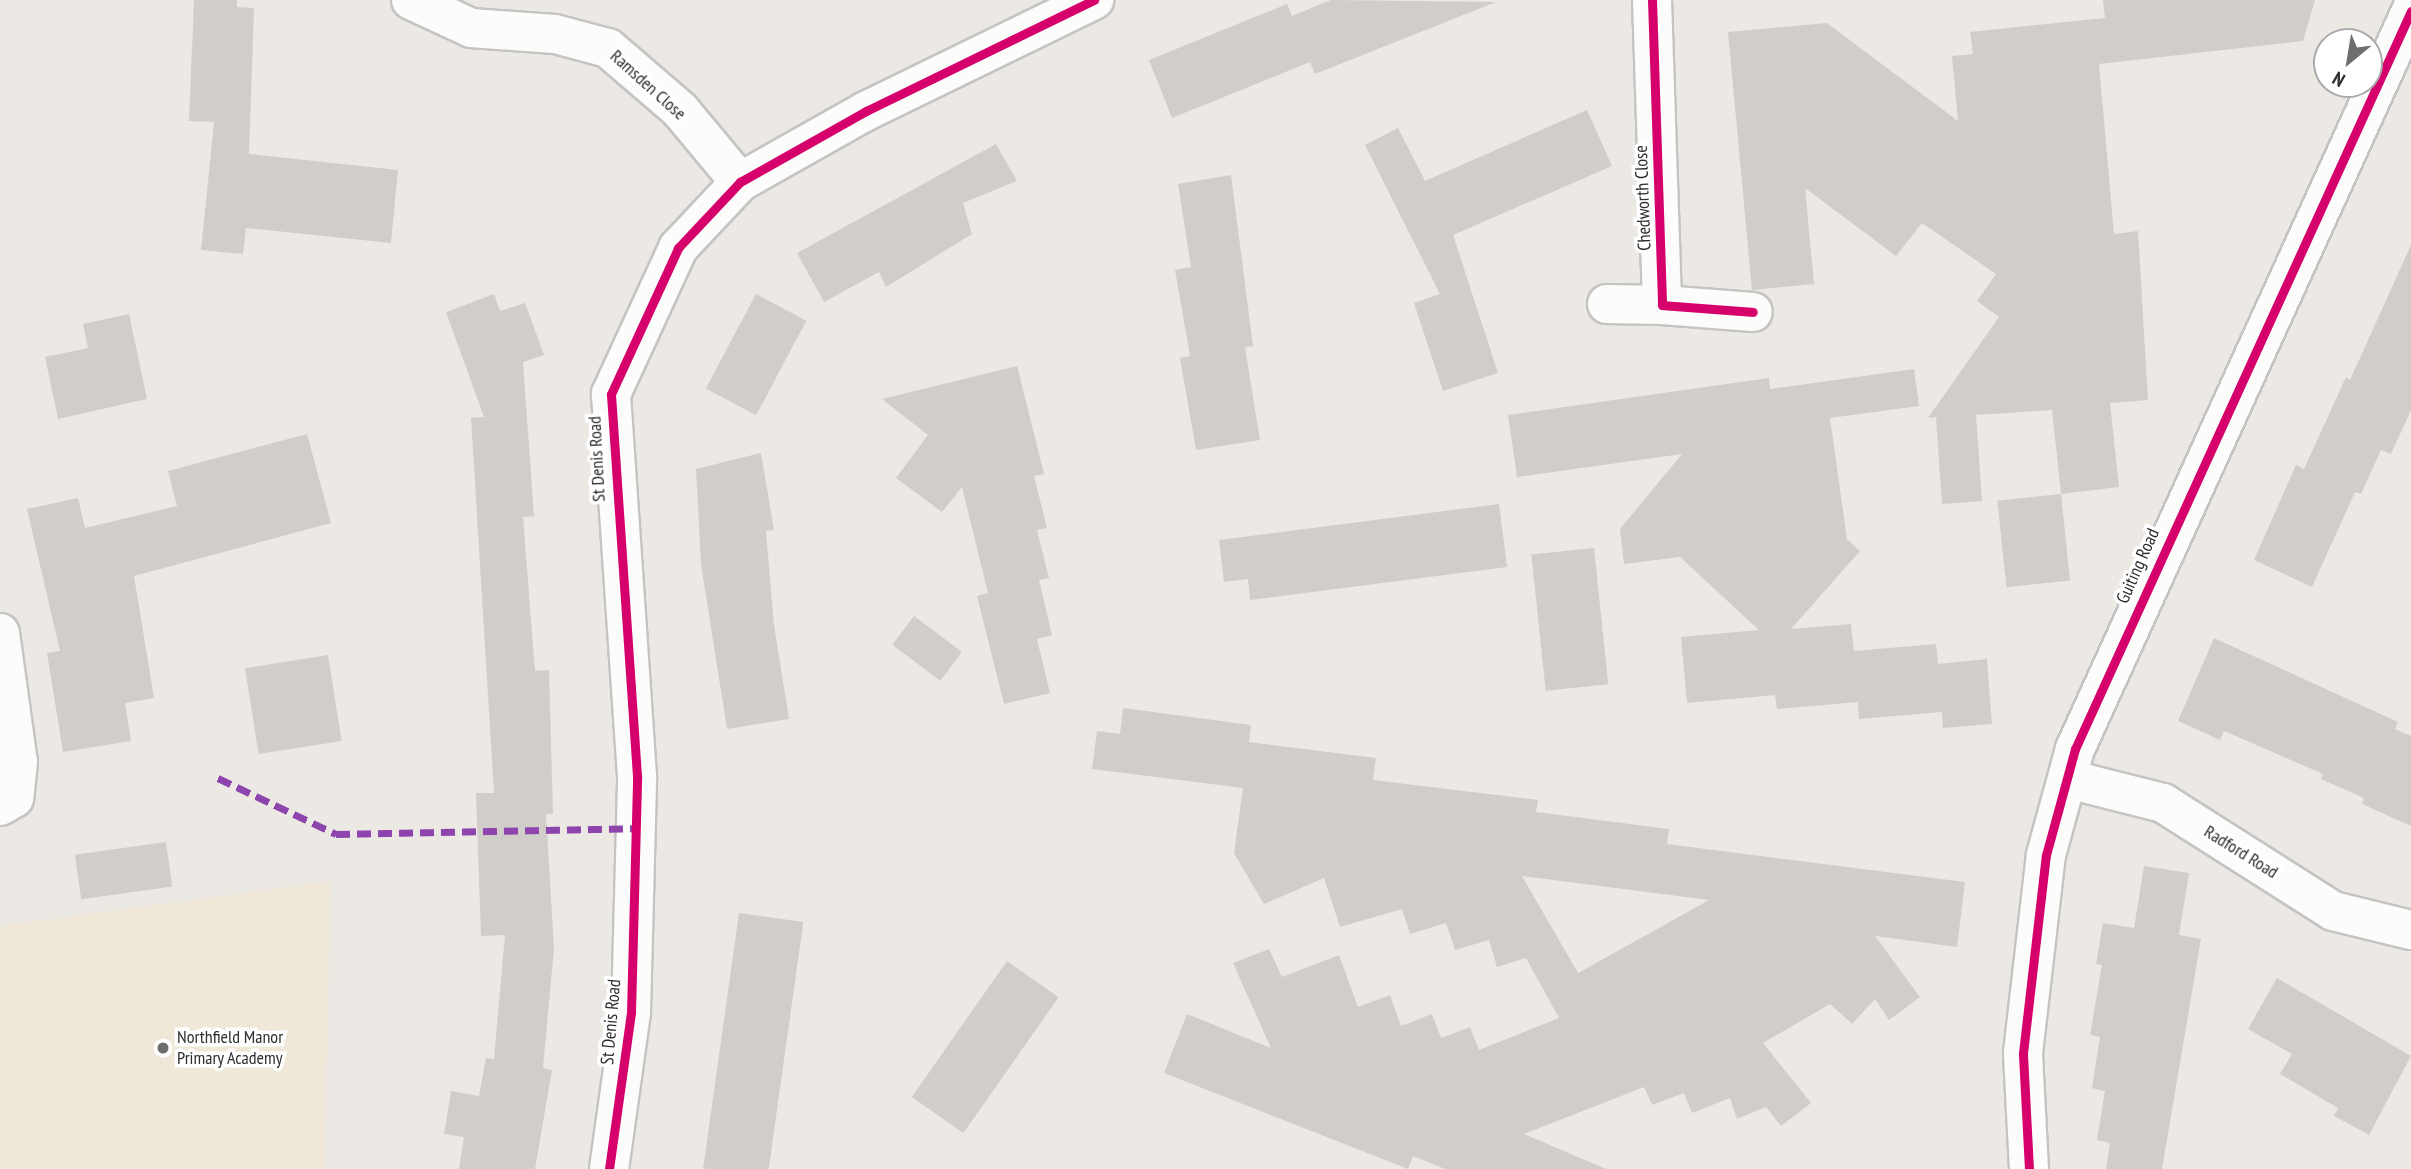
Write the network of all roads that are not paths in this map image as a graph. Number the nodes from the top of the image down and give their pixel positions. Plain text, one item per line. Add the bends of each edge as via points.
1 (411, 0) edge
2 (1094, 0) edge
3 (1652, 0) edge
4 (2411, 11) edge
5 (740, 181) junction
6 (1607, 304) dead end
7 (1662, 304) junction
8 (1753, 312) dead end
9 (0, 633) edge
10 (2068, 779) junction
11 (0, 806) edge
12 (2411, 930) edge
13 (609, 1169) edge
14 (2029, 1169) edge

1 - 5 street, Ramsden Close via 471,28 555,34 608,48 680,110
2 - 5 street, St Denis Road via 878,104
3 - 7 street, Chedworth Close
4 - 10 street, Guiting Road via 2140,598
5 - 13 street, St Denis Road via 678,248 611,394 637,776 631,1012
6 - 7 street
7 - 8 street
9 - 11 street via 19,762 14,798
10 - 12 street, Radford Road via 2163,803 2333,911
10 - 14 street, Guiting Road via 2046,855 2023,1053

